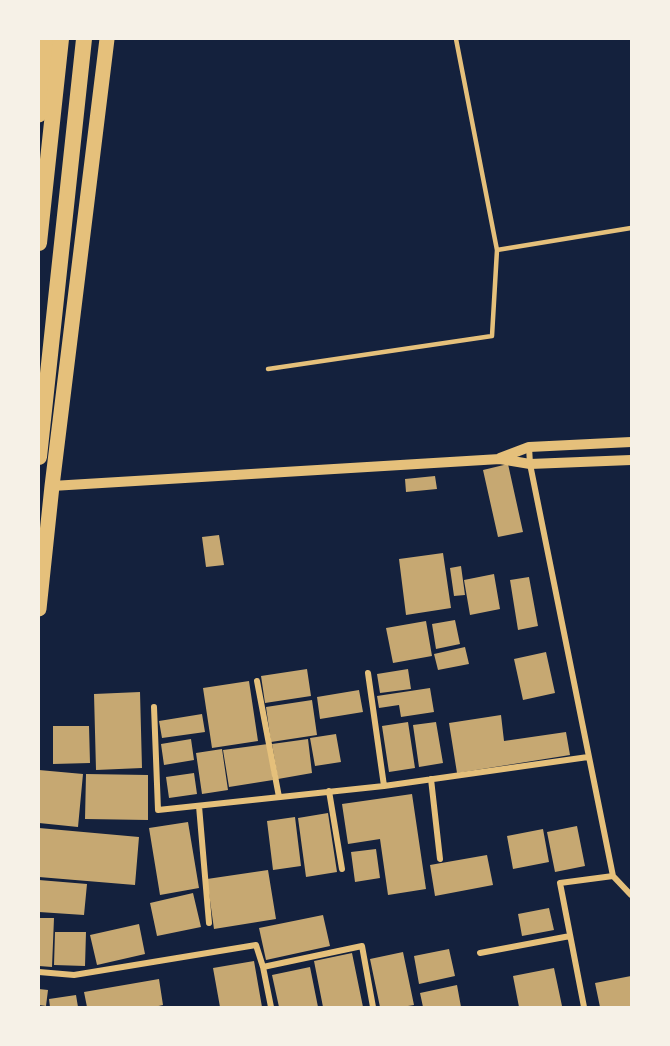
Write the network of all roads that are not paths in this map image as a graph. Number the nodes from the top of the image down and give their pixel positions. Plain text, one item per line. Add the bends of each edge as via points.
1 (47, 39) edge
2 (61, 39) edge
3 (84, 39) edge
4 (106, 39) edge
5 (456, 39) edge
6 (39, 115) edge
7 (631, 228) edge
8 (39, 243) edge
9 (497, 250) junction
10 (39, 335) edge
11 (69, 339) junction
12 (268, 369) dead end
13 (631, 442) edge
14 (529, 447) junction
15 (39, 457) edge
16 (500, 459) junction
17 (631, 460) edge
18 (530, 464) junction
19 (51, 486) junction
20 (39, 609) edge
21 (368, 674) dead end
22 (257, 681) dead end
23 (154, 706) dead end
24 (588, 757) junction
25 (430, 779) junction
26 (384, 786) junction
27 (329, 791) junction
28 (279, 797) junction
29 (199, 806) junction
30 (440, 860) dead end
31 (342, 869) dead end
32 (613, 876) junction
33 (631, 895) edge
34 (209, 923) dead end
35 (570, 936) junction
36 (480, 953) dead end
37 (263, 967) junction
38 (39, 972) edge
39 (271, 1007) edge
40 (373, 1007) edge
41 (584, 1007) edge

1 - 6 main road
2 - 8 highway
3 - 15 highway
4 - 11 main road
5 - 9 lane
7 - 9 lane
9 - 12 lane via 492,336
10 - 11 main road
11 - 19 main road
13 - 14 street
14 - 16 street
14 - 18 street
16 - 18 street
16 - 19 street
17 - 18 street
18 - 24 street
19 - 20 main road
21 - 26 street
22 - 28 street
23 - 29 street via 158,810
24 - 25 street
24 - 32 street
25 - 26 street
25 - 30 street
26 - 27 street
27 - 28 street
27 - 31 street
28 - 29 street
29 - 34 street
32 - 33 street
32 - 35 street via 560,883
35 - 36 street
35 - 41 street
37 - 38 street via 256,945 74,975
37 - 39 street
37 - 40 street via 362,946

